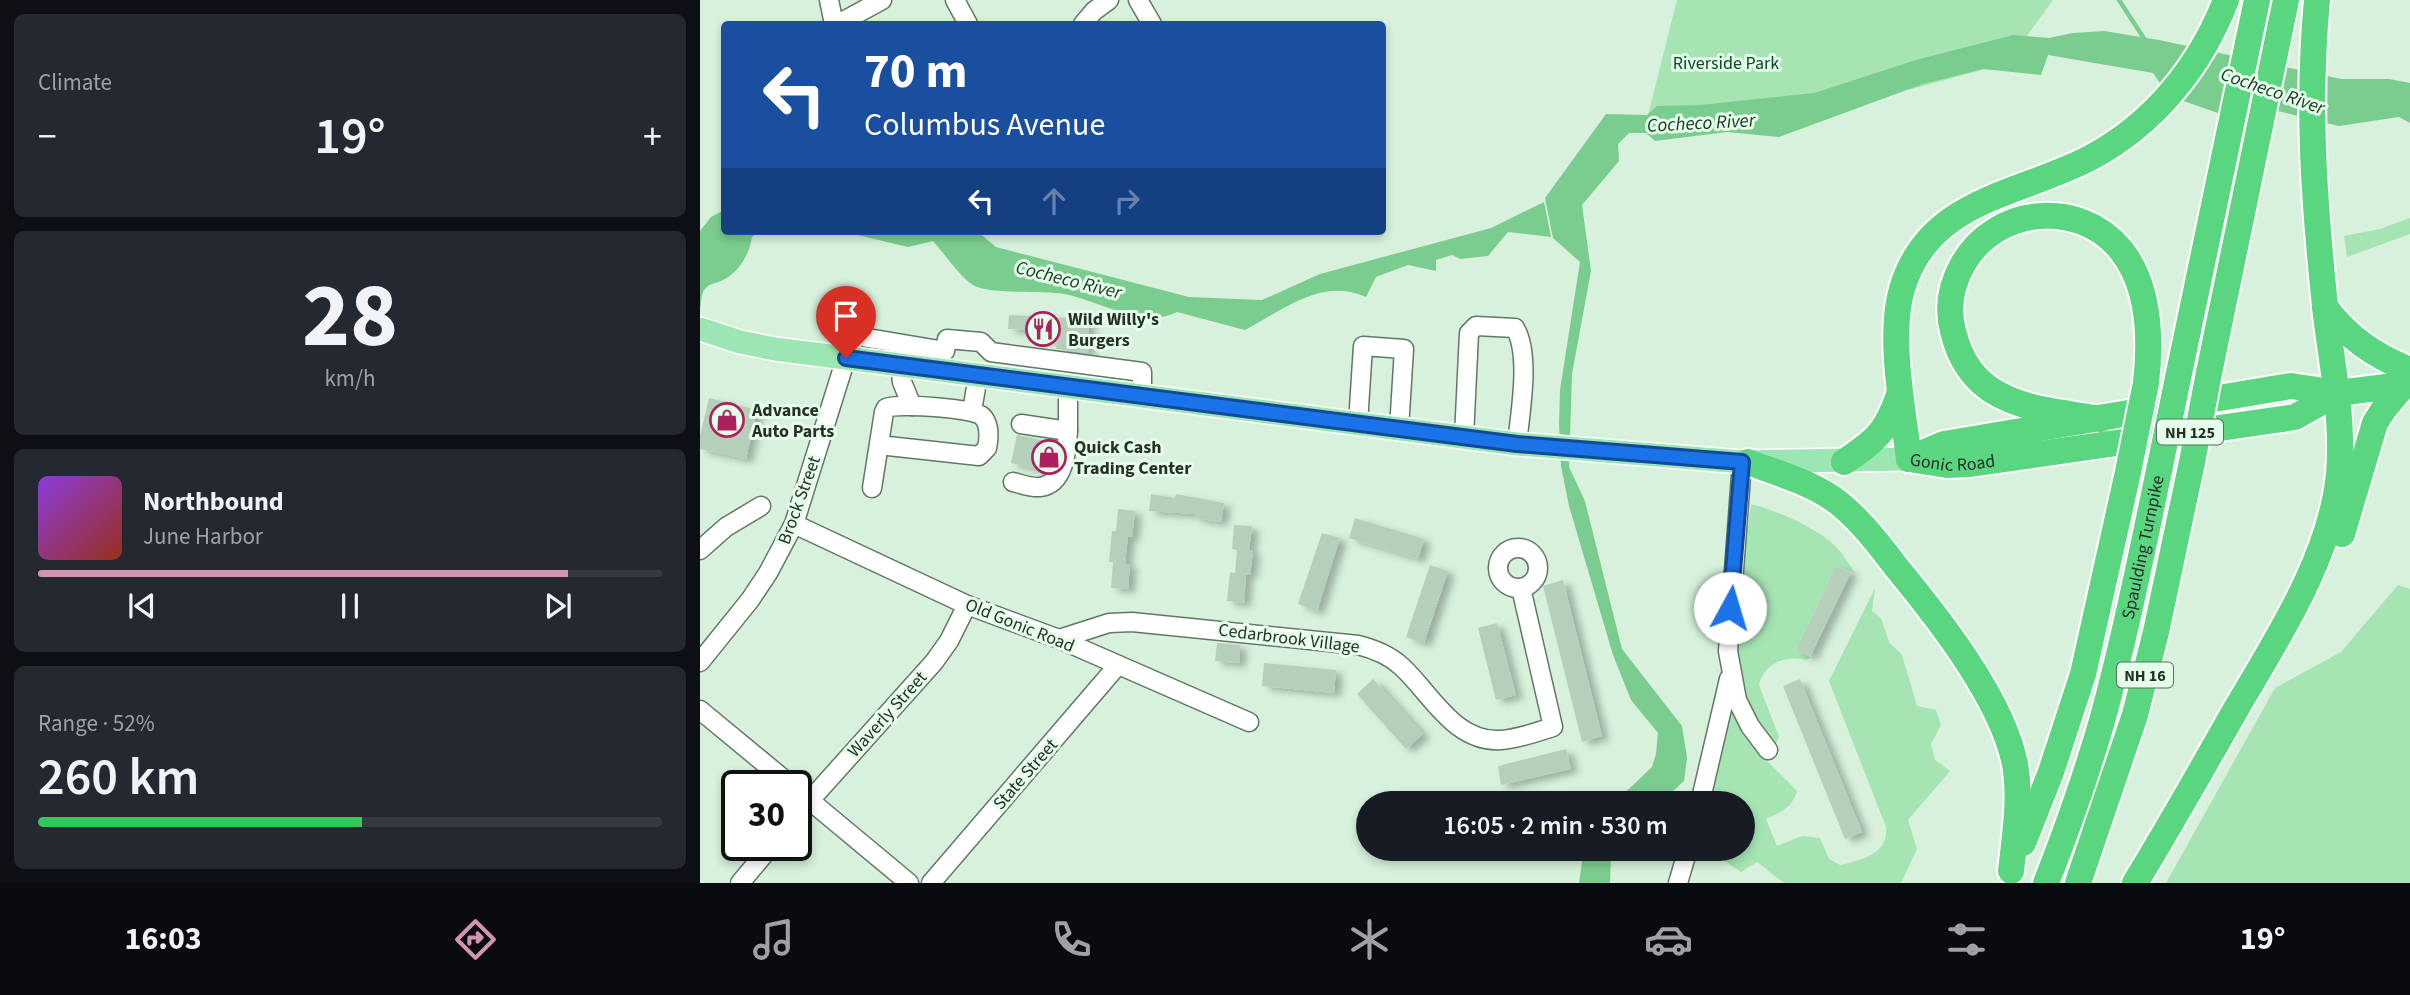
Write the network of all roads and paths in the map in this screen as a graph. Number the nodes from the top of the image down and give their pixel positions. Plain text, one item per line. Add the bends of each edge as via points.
1 (829, 0) edge
2 (881, 0) edge
3 (955, 0) edge
4 (1109, 0) edge
5 (1138, 0) edge
6 (2226, 0) edge
7 (2257, 0) edge
8 (2286, 0) edge
9 (2317, 0) edge
10 (835, 21) edge
11 (842, 21) edge
12 (966, 21) edge
13 (1086, 21) edge
14 (1150, 21) edge
15 (2325, 307) junction
16 (700, 329) edge
17 (846, 358) junction
18 (900, 366) junction
19 (978, 376) junction
20 (2408, 379) edge
21 (1068, 386) junction
22 (1901, 390) junction
23 (2337, 393) junction
24 (1142, 394) junction
25 (912, 406) junction
26 (972, 411) junction
27 (2101, 419) junction
28 (1021, 424) dead end
29 (1358, 424) junction
30 (1399, 429) junction
31 (1068, 431) junction
32 (1464, 437) junction
33 (1517, 444) junction
34 (879, 445) junction
35 (1909, 459) junction
36 (1745, 462) junction
37 (1844, 462) junction
38 (1013, 482) dead end
39 (872, 488) dead end
40 (761, 506) dead end
41 (794, 524) junction
42 (700, 550) edge
43 (1521, 588) dead end
44 (967, 605) junction
45 (2288, 620) junction
46 (1059, 639) junction
47 (700, 662) edge
48 (1118, 665) junction
49 (1730, 672) junction
50 (700, 710) edge
51 (1249, 722) dead end
52 (1769, 750) dead end
53 (772, 770) edge
54 (812, 779) edge
55 (1703, 791) edge
56 (812, 803) edge
57 (759, 861) edge
58 (1684, 861) edge
59 (2008, 877) edge
60 (740, 883) edge
61 (909, 883) edge
62 (931, 883) edge
63 (1678, 883) edge
64 (2046, 883) edge
65 (2078, 883) edge
66 (2135, 883) edge

1 - 10 street
2 - 11 street
3 - 12 street
4 - 13 street
5 - 14 street
6 - 22 highway via 2214,30 2178,88 2148,118 2091,158 1970,206 1922,247 1901,290 1897,313
7 - 64 highway, Spaulding Turnpike / NH 16, bridge via 2120,652 2083,782
8 - 65 highway, Spaulding Turnpike / NH 16, bridge via 2165,592 2135,715
9 - 15 highway via 2311,121
15 - 20 highway via 2353,340
15 - 23 highway
16 - 17 main road, NH 125 via 752,344
17 - 18 main road, NH 125
17 - 24 street via 856,336 945,351 947,339 981,342 991,352 1142,372
17 - 41 street, Brock Street
18 - 19 main road, NH 125
18 - 25 street
19 - 21 main road, NH 125
19 - 26 street
20 - 23 highway, Gonic Road / NH 125
20 - 45 highway via 2375,423 2326,571 2307,602
21 - 24 main road, NH 125
21 - 31 street
22 - 35 highway
22 - 37 highway via 1881,434
23 - 27 highway, Gonic Road / NH 125 via 2291,386
23 - 35 highway, Gonic Road / NH 125 via 2295,417 1970,464
23 - 45 highway via 2339,476 2318,556
24 - 29 main road, NH 125
25 - 26 street
25 - 34 street via 886,408
26 - 34 street via 987,423 987,448 979,456
27 - 35 highway, Gonic Road / NH 125 via 1944,444
27 - 59 highway, bridge via 2016,403 1987,387 1966,366 1951,323 1953,286 1967,257 1992,231 2022,219 2059,215 2108,236 2127,260 2141,292 2148,340 2146,383 2083,674 2052,772
28 - 31 street
29 - 30 main road, NH 125
29 - 30 street via 1363,346 1404,349
30 - 32 main road, NH 125
31 - 38 street via 1065,463 1050,482 1044,487
32 - 33 main road, NH 125
32 - 33 street via 1469,333 1476,327 1515,328 1521,338 1522,379
33 - 36 main road, NH 125
34 - 39 street
35 - 37 main road, NH 125
36 - 37 main road, NH 125
36 - 49 street via 1728,626
36 - 59 highway via 1811,486 1839,503 1927,605 1968,665 2002,726 2014,763 2018,801
40 - 42 street
41 - 44 street, Old Gonic Road
41 - 47 street, Brock Street via 750,600
43 - 46 street, Cedarbrook Village via 1553,727 1501,740 1471,734 1438,708 1401,666 1387,655 1358,645 1132,622
44 - 46 street, Old Gonic Road
44 - 54 street, Waverly Street via 934,662
45 - 66 highway
46 - 48 street, Old Gonic Road
48 - 51 street, Old Gonic Road
48 - 62 street, State Street
49 - 52 street via 1750,726
49 - 55 street
50 - 53 street
56 - 61 street
57 - 60 street
58 - 63 street

